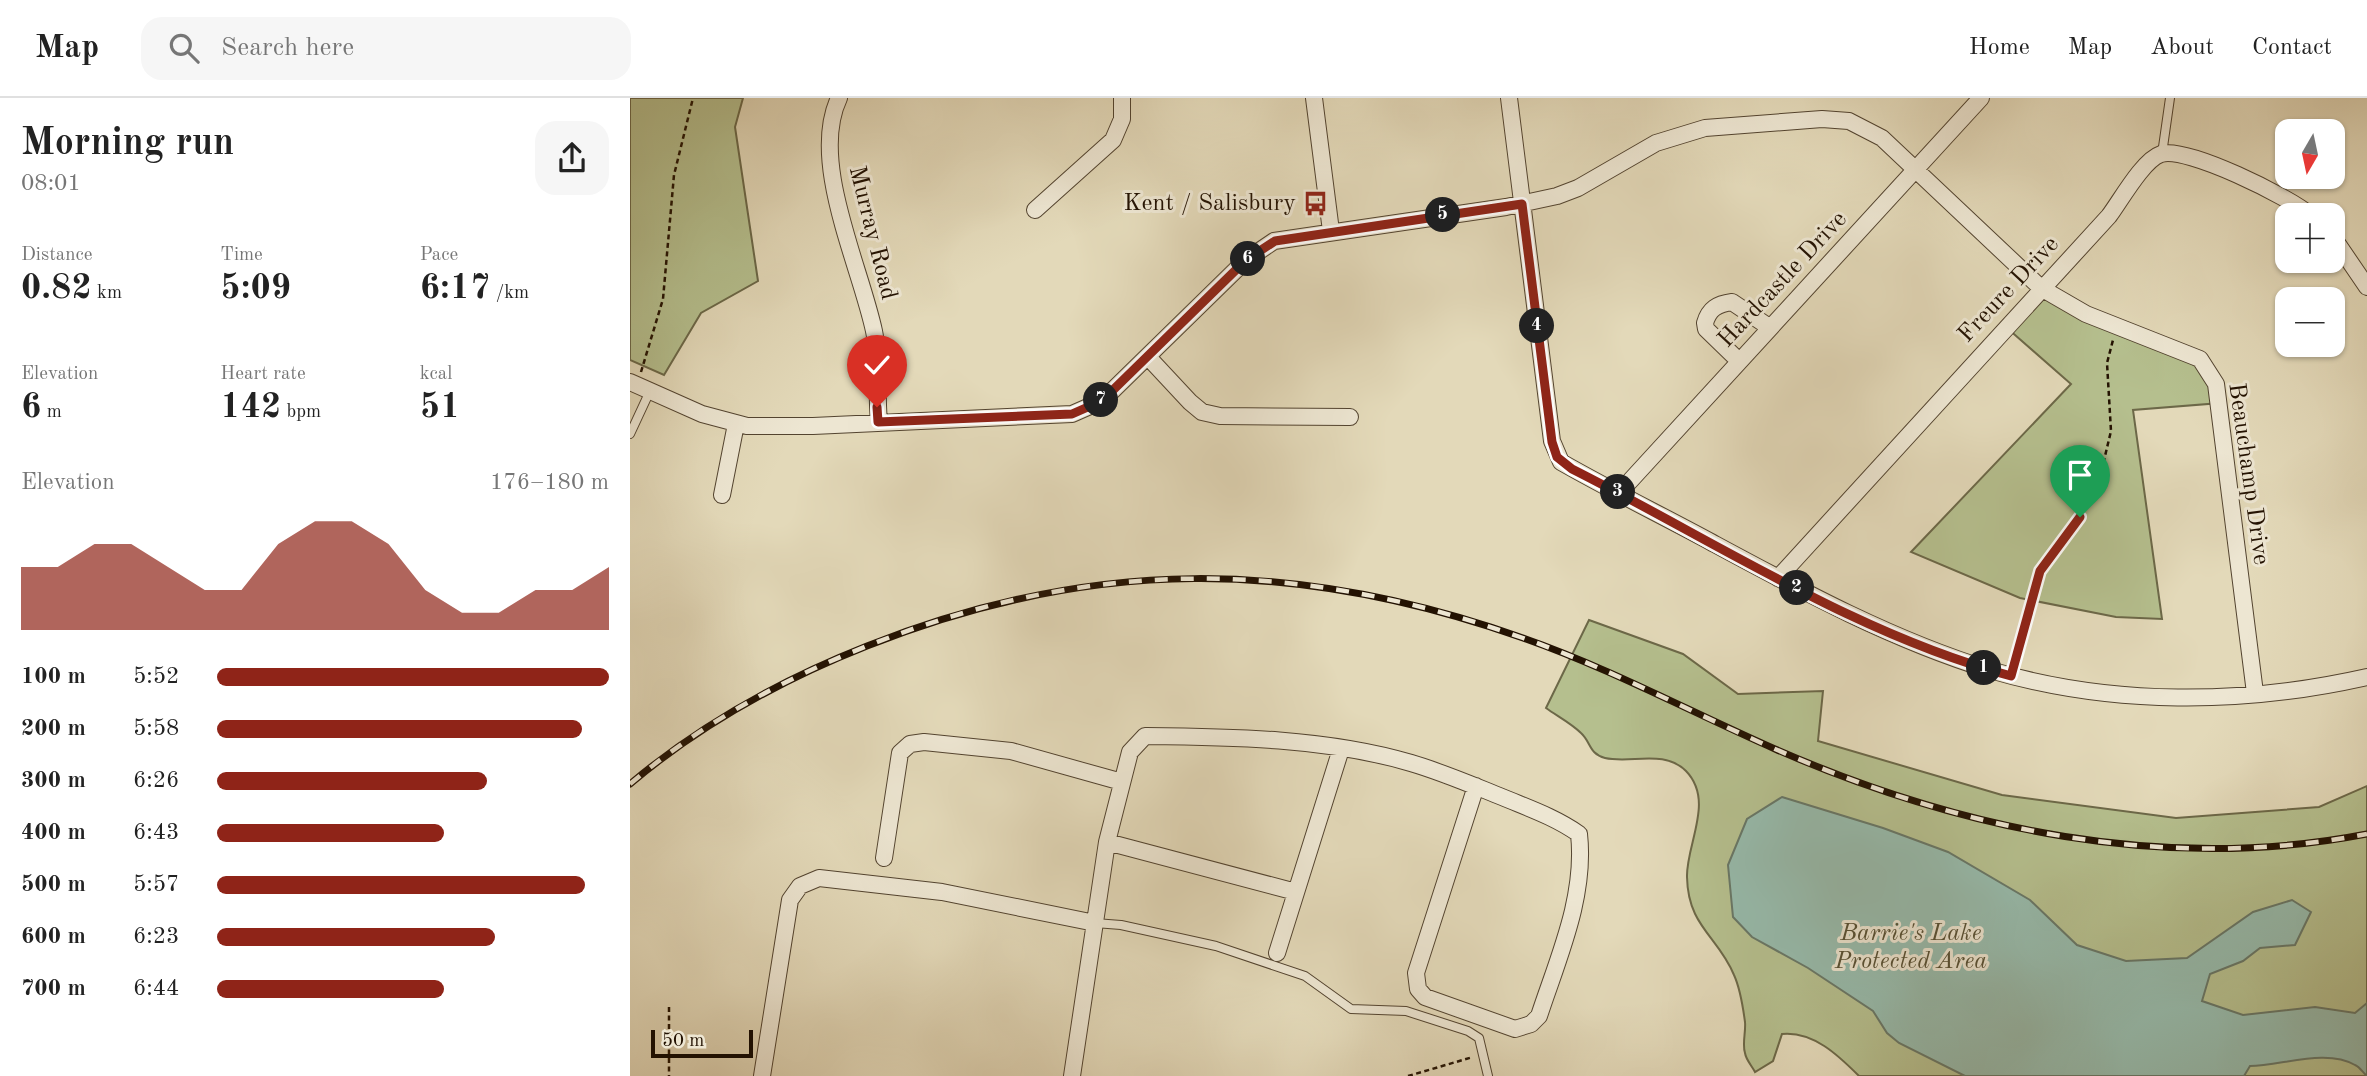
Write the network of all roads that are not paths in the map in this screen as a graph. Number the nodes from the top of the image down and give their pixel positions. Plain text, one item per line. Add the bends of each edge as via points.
1 (839, 98) edge
2 (1122, 98) edge
3 (1314, 98) edge
4 (1509, 98) edge
5 (1981, 98) edge
6 (2170, 98) edge
7 (2162, 154) junction
8 (1916, 169) junction
9 (2295, 203) edge
10 (1522, 204) junction
11 (1035, 210) dead end
12 (1331, 231) junction
13 (2345, 255) edge
14 (2367, 287) edge
15 (2041, 288) junction
16 (1769, 327) junction
17 (1148, 357) junction
18 (1739, 361) junction
19 (639, 386) edge
20 (1350, 418) dead end
21 (878, 422) junction
22 (736, 424) junction
23 (630, 434) edge
24 (1619, 493) junction
25 (722, 495) dead end
26 (1778, 578) junction
27 (2367, 677) edge
28 (2255, 693) junction
29 (1341, 749) junction
30 (1122, 782) junction
31 (1476, 786) junction
32 (1107, 842) junction
33 (884, 858) dead end
34 (1296, 891) junction
35 (1095, 923) junction
36 (1277, 953) dead end
37 (762, 1076) edge
38 (1072, 1076) edge
39 (1488, 1076) edge

1 - 21 street, Murray Road via 829,126 831,173 874,334
2 - 11 street via 1122,119 1113,140
3 - 12 street
4 - 10 street
5 - 8 street, Hardcastle Drive
6 - 7 lane
7 - 9 street via 2179,154
7 - 15 street, Freure Drive via 2149,162 2109,216
8 - 10 street, Beauchamp Drive via 1882,138 1849,121 1705,128 1656,143 1578,188
8 - 15 street, Beauchamp Drive
8 - 16 street, Hardcastle Drive
10 - 12 street, Beauchamp Drive
10 - 24 street via 1554,451 1561,462
12 - 17 street, Beauchamp Drive via 1291,237 1259,249
13 - 14 street
15 - 26 street, Freure Drive
15 - 28 street, Beauchamp Drive via 2086,314 2200,359 2216,384
16 - 18 street, Hardcastle Drive
16 - 18 street via 1732,302 1710,311 1706,329
17 - 20 street via 1202,412
17 - 21 street, Beauchamp Drive via 1097,403 1072,414
18 - 24 street, Hardcastle Drive
19 - 22 street, Beauchamp Drive
19 - 23 lane
21 - 22 street, Beauchamp Drive via 785,427
22 - 25 street
24 - 26 street
26 - 28 street via 1913,641 2011,676 2068,689 2164,699
27 - 28 street
29 - 30 street via 1229,737 1145,736 1130,752
29 - 31 street via 1410,762
29 - 34 street
30 - 32 street
30 - 33 street via 1011,751 910,744 900,753
31 - 31 street via 1561,822 1578,834 1578,881 1572,914 1539,1016 1515,1029 1425,998 1418,989 1416,972
32 - 34 street
32 - 35 street
34 - 36 street
35 - 37 street via 942,892 819,878 800,886 790,900
35 - 38 street
35 - 39 lane via 1216,946 1305,976 1351,1009 1406,1011 1468,1031 1479,1038

